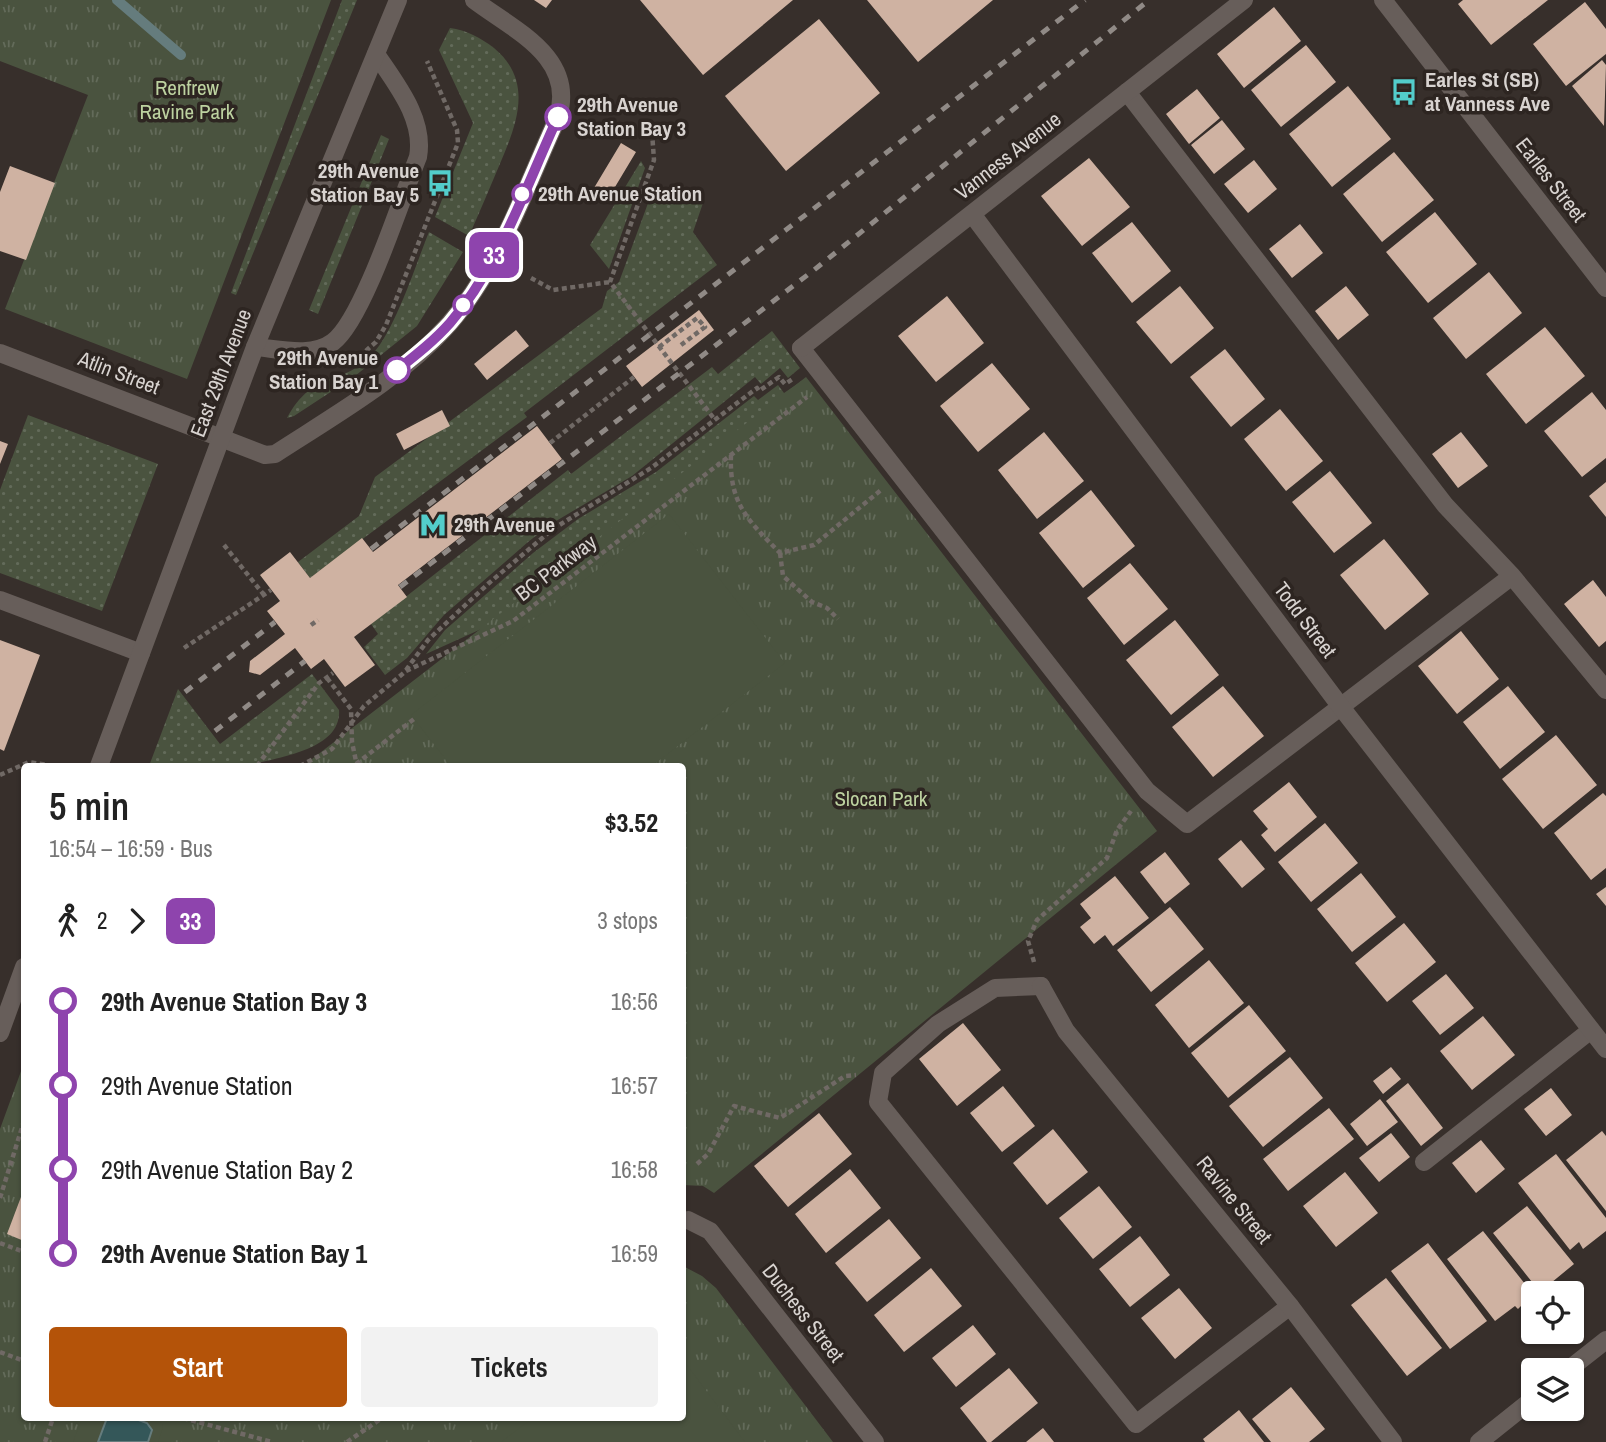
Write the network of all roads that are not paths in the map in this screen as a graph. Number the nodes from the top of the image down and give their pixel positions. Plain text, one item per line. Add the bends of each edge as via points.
1 (398, 0) edge
2 (474, 0) edge
3 (1244, 0) edge
4 (1383, 0) edge
5 (376, 54) junction
6 (1127, 92) junction
7 (972, 214) junction
8 (1606, 288) edge
9 (255, 347) junction
10 (0, 353) edge
11 (221, 438) junction
12 (1513, 576) junction
13 (0, 600) edge
14 (141, 653) junction
15 (1606, 690) edge
16 (1342, 707) junction
17 (100, 763) edge
18 (21, 975) edge
19 (1591, 1030) junction
20 (0, 1033) edge
21 (1606, 1049) edge
22 (1424, 1162) dead end
23 (688, 1220) dead end
24 (1290, 1306) junction
25 (1606, 1340) edge
26 (1583, 1358) edge
27 (1521, 1409) edge
28 (876, 1442) edge
29 (1393, 1442) edge
30 (1479, 1442) edge

1 - 5 street, East 29th Avenue
2 - 11 street, Atlin Street via 549,57 559,73 563,93 558,117 493,258 433,341 368,394 275,454 265,455
3 - 6 street, Vanness Avenue
4 - 8 street, Earles Street
5 - 9 street, East 29th Avenue
5 - 9 street via 409,104 421,143 354,319 333,342 308,352
6 - 7 street, Vanness Avenue
6 - 12 street via 1445,505
7 - 16 street, Todd Street
7 - 16 street, Vanness Avenue via 801,348 1147,791 1187,824
9 - 11 street, East 29th Avenue
10 - 11 street, Atlin Street
11 - 14 street, East 29th Avenue
12 - 15 street
12 - 16 street
13 - 14 street
14 - 17 street, East 29th Avenue
16 - 19 street, Todd Street
18 - 20 street
19 - 21 street, Todd Street
19 - 22 street
23 - 28 street, Duchess Street via 710,1231
24 - 24 street, Ravine Street via 1136,1424 878,1102 883,1073 938,1024 995,988 1041,986 1066,1031
24 - 29 street, Ravine Street
25 - 26 street
27 - 30 street

